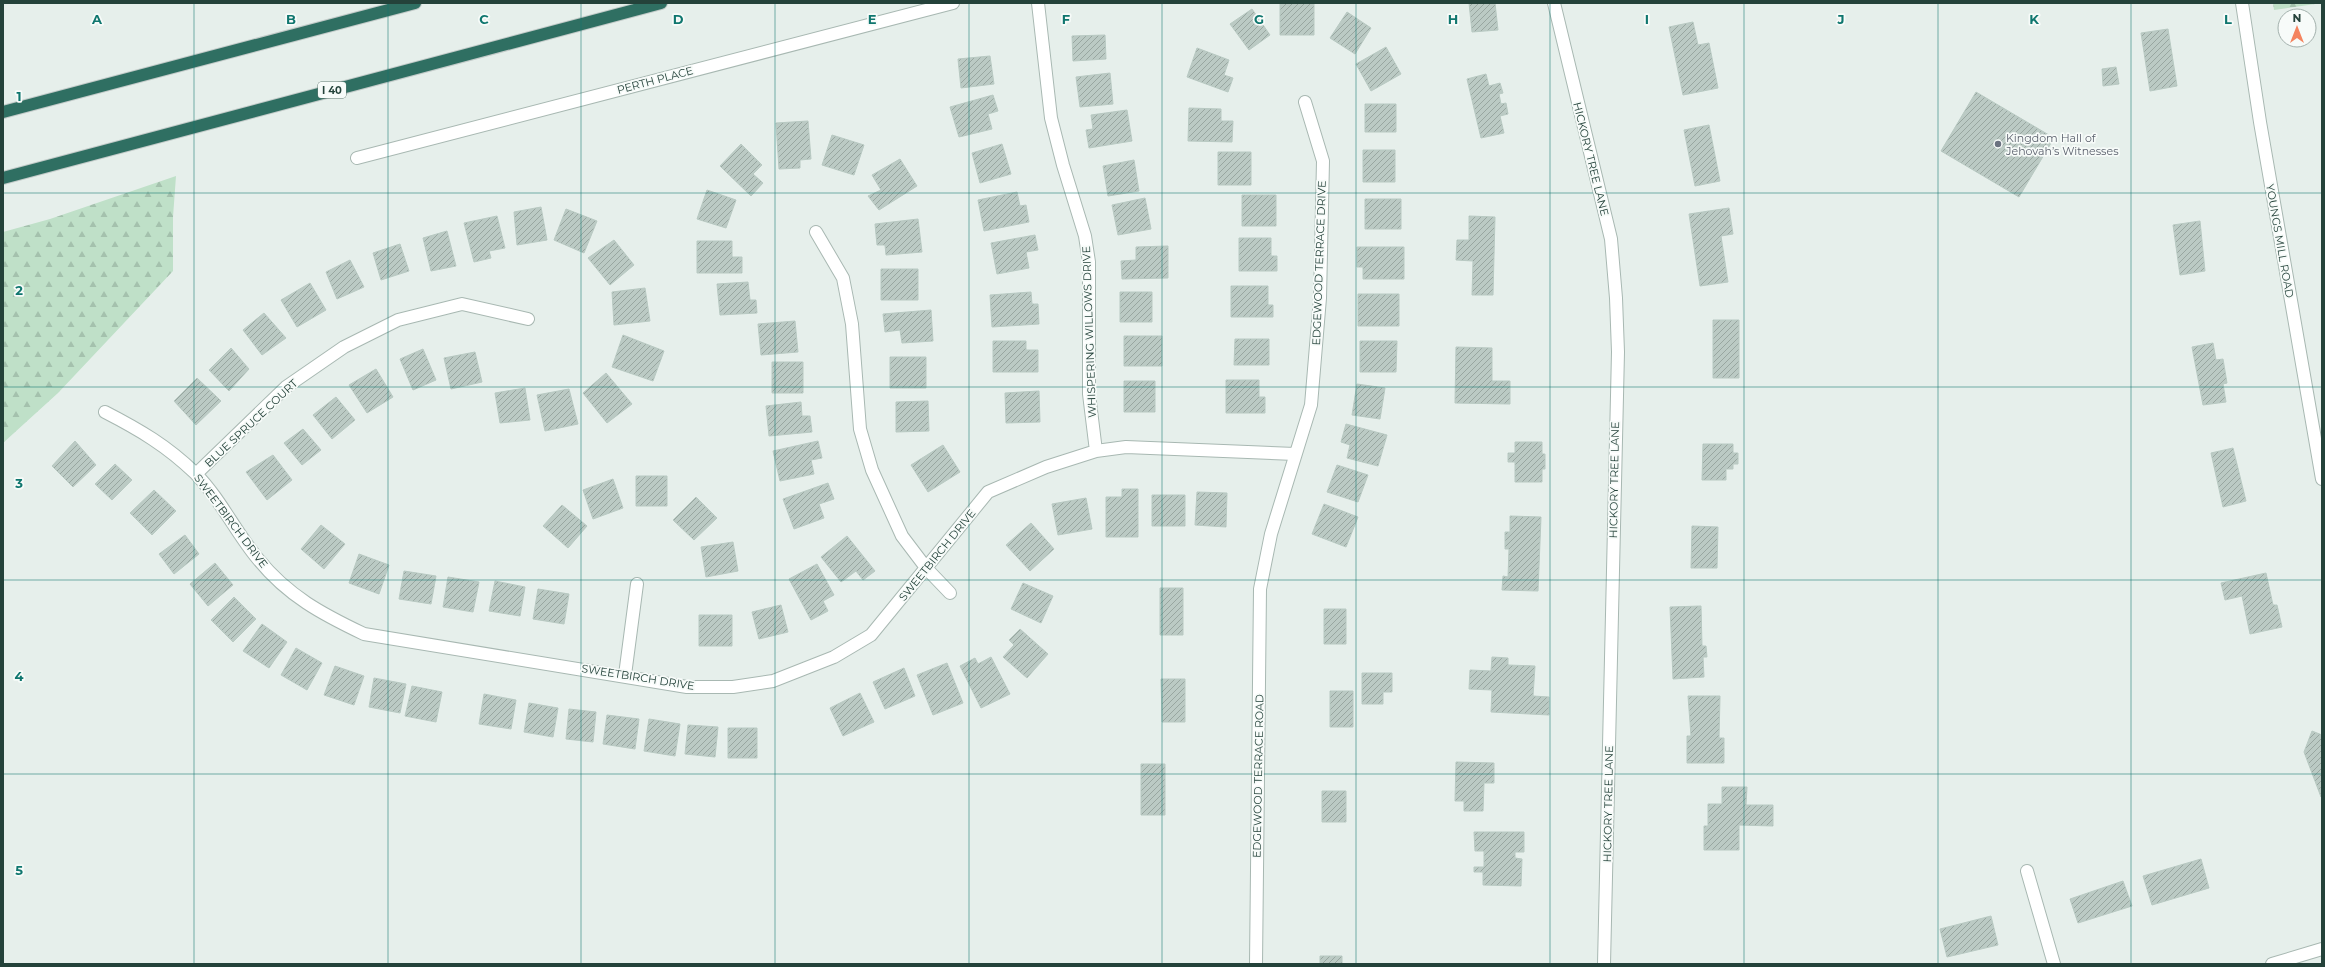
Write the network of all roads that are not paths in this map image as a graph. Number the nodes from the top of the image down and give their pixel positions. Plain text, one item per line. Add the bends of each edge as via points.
1 (415, 3) edge
2 (661, 3) edge
3 (953, 3) edge
4 (1038, 3) edge
5 (1554, 3) edge
6 (2242, 3) edge
7 (1305, 102) dead end
8 (3, 112) edge
9 (357, 158) dead end
10 (3, 178) edge
11 (816, 232) dead end
12 (528, 319) dead end
13 (105, 412) dead end
14 (1096, 451) junction
15 (1295, 454) junction
16 (196, 474) junction
17 (2322, 479) edge
18 (926, 569) junction
19 (637, 584) dead end
20 (1260, 588) joint
21 (950, 593) dead end
22 (625, 675) junction
23 (2027, 871) dead end
24 (2322, 949) edge
25 (1256, 964) edge
26 (1604, 964) edge
27 (2054, 964) edge
28 (2272, 964) edge

1 - 8 highway
2 - 10 highway, I 40
3 - 9 street, PERTH PLACE
4 - 14 street, WHISPERING WILLOWS DRIVE via 1051,118 1062,165 1086,236 1089,262 1089,394
5 - 26 street, HICKORY TREE LANE via 1611,239 1616,298 1618,352
6 - 17 street, YOUNGS MILL ROAD
7 - 15 street, EDGEWOOD TERRACE DRIVE via 1323,160 1320,298 1311,405
11 - 18 street via 843,278 852,324 860,429 872,470 902,536
12 - 16 street, BLUE SPRUCE COURT via 462,304 398,320 344,347 286,387
13 - 16 street, SWEETBIRCH DRIVE via 152,437
14 - 15 street, SWEETBIRCH DRIVE via 1126,447
14 - 18 street, SWEETBIRCH DRIVE via 1046,467 988,492
15 - 20 street, EDGEWOOD TERRACE DRIVE via 1271,534
16 - 22 street, SWEETBIRCH DRIVE via 257,559 284,588 321,614 364,634
18 - 21 street
18 - 22 street, SWEETBIRCH DRIVE via 871,635 834,657 773,681 734,687 687,686
19 - 22 street
20 - 25 street, EDGEWOOD TERRACE ROAD
23 - 27 street
24 - 28 street

